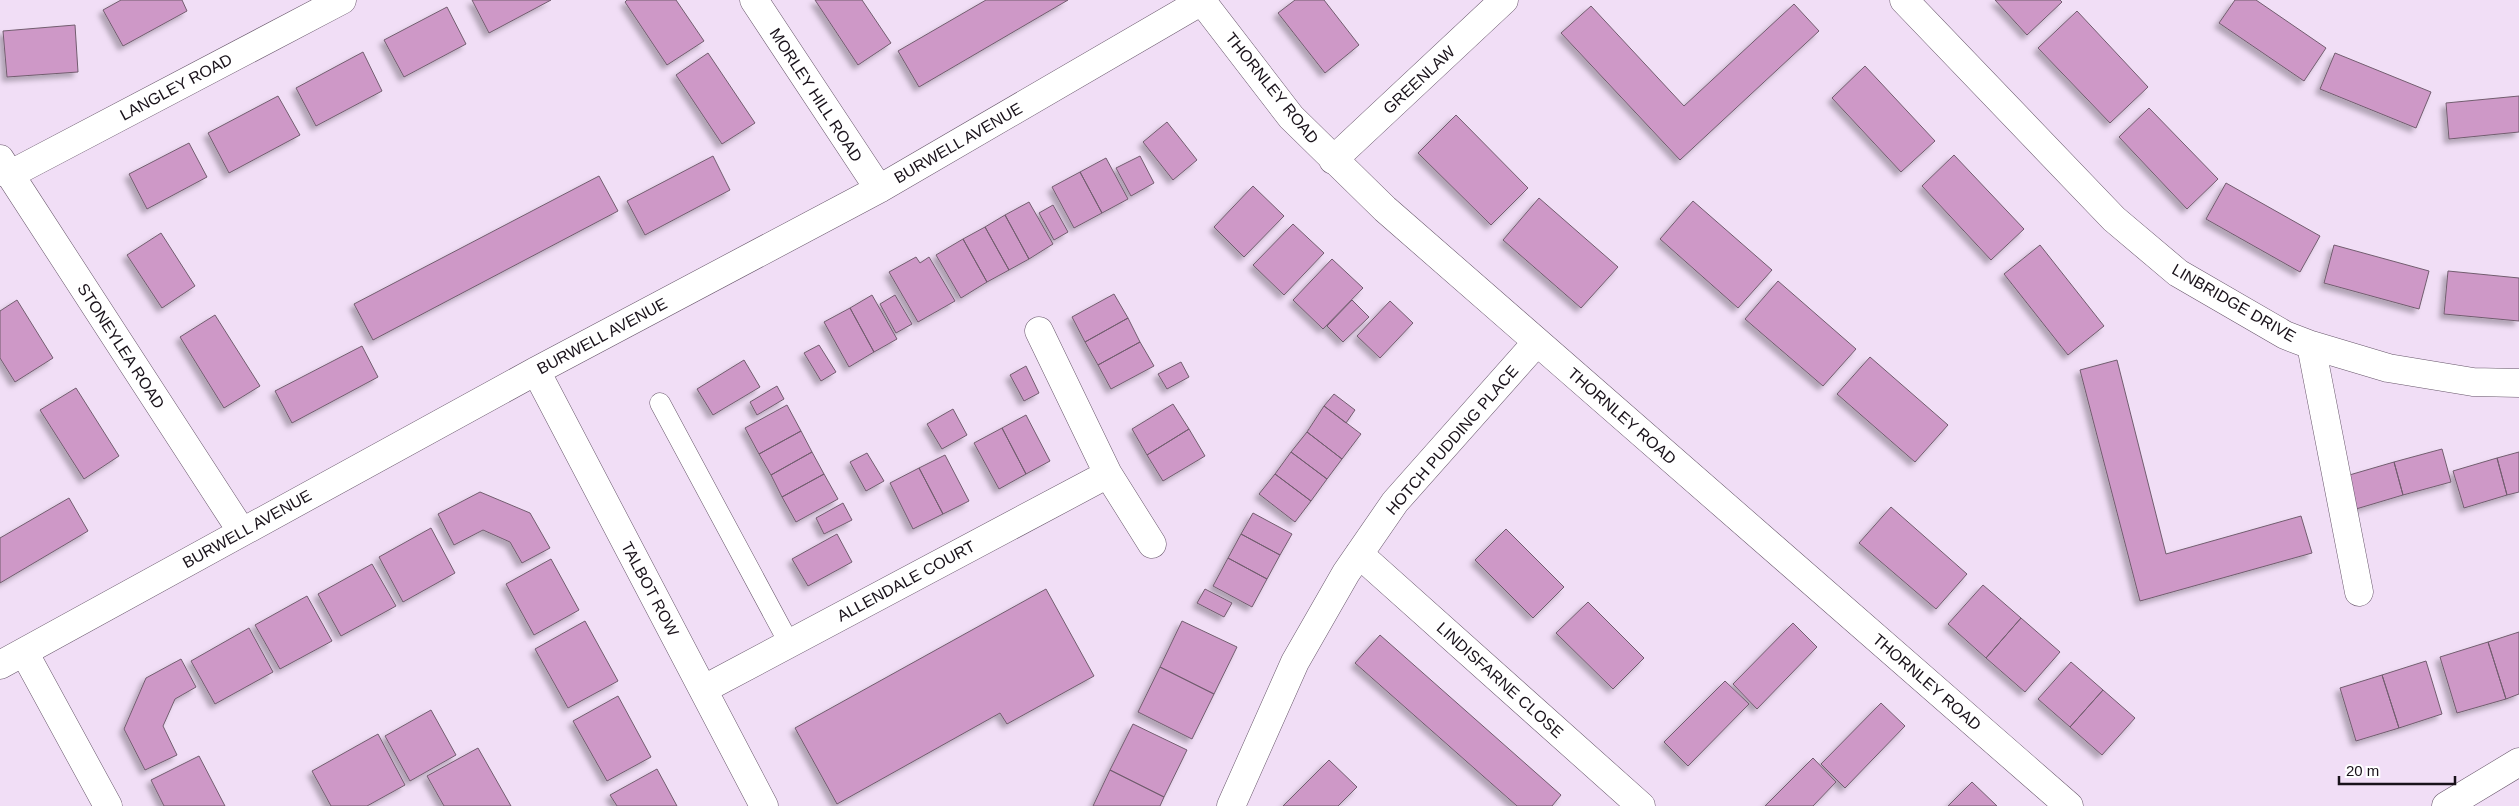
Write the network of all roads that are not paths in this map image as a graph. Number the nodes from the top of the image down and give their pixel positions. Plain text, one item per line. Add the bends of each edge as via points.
1 (342, 0) edge
2 (754, 0) edge
3 (1201, 0) edge
4 (1504, 0) edge
5 (1904, 0) edge
6 (1333, 160) junction
7 (5, 167) edge
8 (879, 189) junction
9 (1039, 331) dead end
10 (1537, 342) junction
11 (2310, 345) junction
12 (536, 371) junction
13 (2519, 383) edge
14 (660, 403) dead end
15 (1108, 474) junction
16 (242, 532) junction
17 (1152, 544) dead end
18 (1359, 554) junction
19 (2359, 592) dead end
20 (789, 643) junction
21 (24, 652) junction
22 (0, 665) edge
23 (704, 689) junction
24 (2519, 762) edge
25 (108, 806) edge
26 (764, 806) edge
27 (1231, 806) edge
28 (1641, 806) edge
29 (2069, 806) edge
30 (2446, 806) edge

1 - 7 street, LANGLEY ROAD
2 - 8 street, MORLEY HILL ROAD
3 - 6 street, THORNLEY ROAD via 1291,117
3 - 8 street, BURWELL AVENUE
4 - 6 street, GREENLAW
5 - 11 street, LINBRIDGE DRIVE via 2114,219 2178,273 2285,335
6 - 10 street, THORNLEY ROAD
7 - 16 street, STONEYLEA ROAD
8 - 12 street, BURWELL AVENUE
9 - 15 street
10 - 18 street, HOTCH PUDDING PLACE via 1395,502
10 - 29 street, THORNLEY ROAD
11 - 13 street, LINBRIDGE DRIVE via 2388,368 2473,382
11 - 19 street
12 - 16 street, BURWELL AVENUE
12 - 23 street, TALBOT ROW
14 - 20 lane
15 - 17 street
15 - 20 street, ALLENDALE COURT
16 - 21 street, BURWELL AVENUE
18 - 27 street, HOTCH PUDDING PLACE via 1295,662
18 - 28 street, LINDISFARNE CLOSE
20 - 23 street, ALLENDALE COURT
21 - 22 street, BURWELL AVENUE
21 - 25 street
23 - 26 street, TALBOT ROW
24 - 30 street

